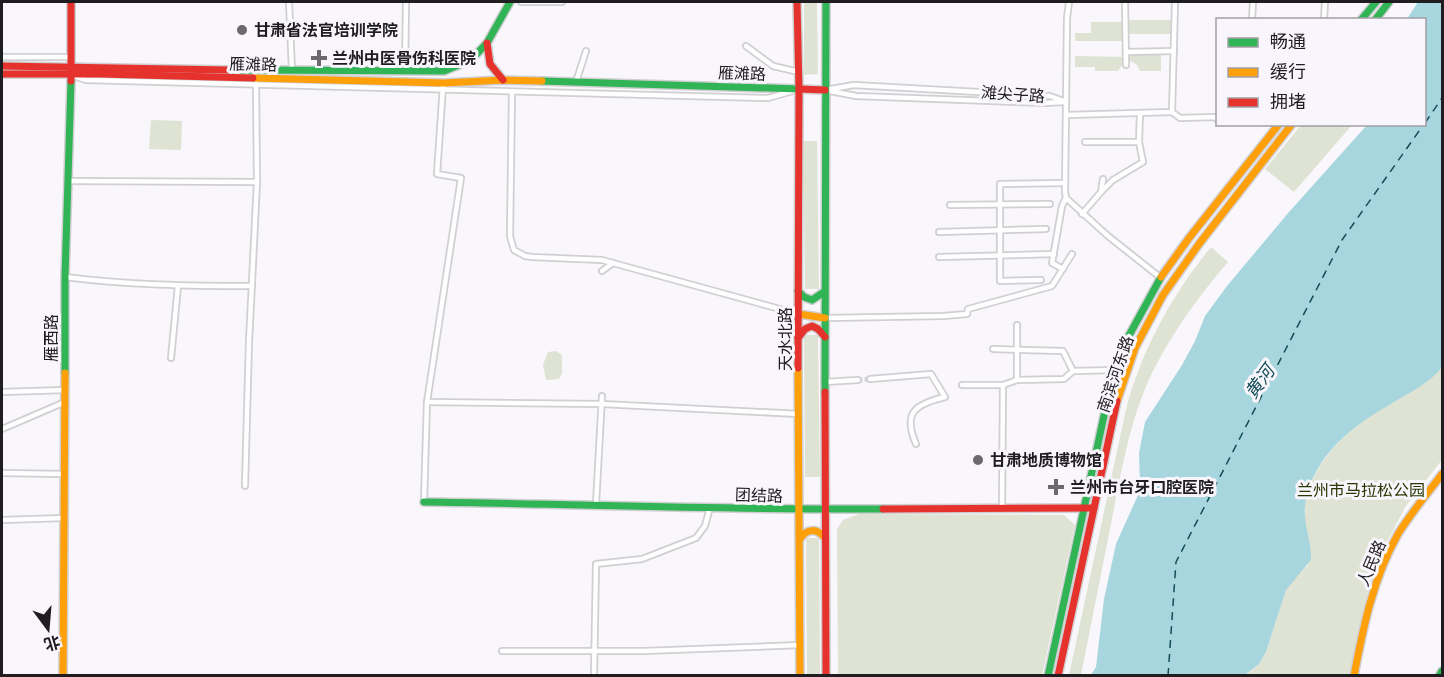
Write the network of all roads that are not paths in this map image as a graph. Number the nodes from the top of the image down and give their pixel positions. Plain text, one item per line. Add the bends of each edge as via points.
1 (71, 2) edge
2 (289, 2) edge
3 (406, 2) edge
4 (510, 2) edge
5 (521, 2) edge
6 (562, 2) edge
7 (797, 2) edge
8 (826, 2) edge
9 (1069, 2) edge
10 (1125, 2) edge
11 (1175, 2) edge
12 (1253, 2) edge
13 (1324, 2) edge
14 (1376, 2) edge
15 (1389, 2) edge
16 (1252, 18) edge
17 (1324, 18) edge
18 (1363, 18) edge
19 (1377, 18) edge
20 (488, 43) junction
21 (746, 46) dead end
22 (586, 51) dead end
23 (1174, 51) junction
24 (1126, 52) junction
25 (2, 57) edge
26 (72, 57) junction
27 (1126, 65) dead end
28 (2, 66) edge
29 (72, 70) junction
30 (292, 71) junction
31 (405, 71) junction
32 (799, 72) junction
33 (2, 74) edge
34 (257, 77) junction
35 (503, 80) junction
36 (576, 82) junction
37 (443, 86) junction
38 (799, 89) junction
39 (825, 90) junction
40 (512, 92) junction
41 (1066, 102) junction
42 (1172, 112) junction
43 (1140, 113) junction
44 (1066, 115) junction
45 (1216, 118) edge
46 (1277, 126) edge
47 (1290, 126) edge
48 (1085, 141) dead end
49 (1139, 142) junction
50 (1103, 179) dead end
51 (68, 181) junction
52 (258, 182) junction
53 (1065, 183) junction
54 (1101, 192) junction
55 (1066, 198) junction
56 (1000, 204) junction
57 (1050, 204) dead end
58 (950, 205) dead end
59 (1082, 214) junction
60 (1046, 229) dead end
61 (1000, 230) junction
62 (939, 232) dead end
63 (1054, 254) junction
64 (1072, 254) dead end
65 (1000, 255) junction
66 (939, 257) dead end
67 (613, 263) junction
68 (1063, 269) junction
69 (602, 271) dead end
70 (65, 277) junction
71 (1161, 278) junction
72 (1041, 280) dead end
73 (178, 285) junction
74 (252, 286) junction
75 (798, 291) junction
76 (824, 292) junction
77 (798, 314) junction
78 (825, 318) junction
79 (1017, 325) dead end
80 (825, 337) junction
81 (798, 338) junction
82 (993, 349) dead end
83 (1017, 350) junction
84 (171, 358) dead end
85 (1117, 370) junction
86 (1073, 371) junction
87 (870, 379) tunnel mouth
88 (858, 380) tunnel mouth
89 (1017, 380) junction
90 (825, 382) junction
91 (962, 385) dead end
92 (1003, 385) junction
93 (65, 390) junction
94 (2, 392) edge
95 (602, 396) dead end
96 (64, 402) junction
97 (427, 402) junction
98 (602, 404) junction
99 (799, 414) junction
100 (2, 429) edge
101 (916, 444) dead end
102 (2, 474) edge
103 (64, 474) junction
104 (1443, 474) edge
105 (245, 486) dead end
106 (424, 502) joint
107 (596, 504) junction
108 (710, 507) junction
109 (1084, 508) junction
110 (1094, 508) junction
111 (1002, 509) junction
112 (799, 510) junction
113 (825, 510) junction
114 (64, 519) junction
115 (2, 520) edge
116 (825, 539) junction
117 (800, 540) junction
118 (800, 645) junction
119 (502, 651) dead end
120 (595, 652) junction
121 (1443, 671) edge
122 (63, 675) edge
123 (594, 675) edge
124 (800, 675) edge
125 (826, 675) edge
126 (1048, 675) edge
127 (1058, 675) edge
128 (1354, 675) edge
129 (1439, 675) edge

1 - 26 main road, 雁西路
2 - 30 street
3 - 31 street
4 - 20 main road
5 - 6 street
7 - 32 main road, 天水北路
8 - 39 main road
9 - 41 street
10 - 24 street
11 - 23 street
12 - 16 street
13 - 17 street
14 - 18 main road
15 - 19 main road
20 - 31 main road, 雁滩路 via 471,60 444,71
20 - 35 main road via 490,64
21 - 32 street via 773,66
22 - 36 street
23 - 24 street
23 - 42 street
24 - 27 street
25 - 26 street
26 - 29 main road, 雁西路
28 - 29 main road, 雁滩路
29 - 33 main road, 雁滩路
29 - 34 main road, 雁滩路
29 - 51 main road, 雁西路
30 - 31 main road, 雁滩路
30 - 34 main road, 雁滩路
32 - 38 main road, 天水北路
34 - 37 main road, 雁滩路
34 - 52 street
35 - 36 main road, 雁滩路
35 - 37 main road, 雁滩路
36 - 38 main road, 雁滩路
37 - 40 street
37 - 97 street via 437,174 460,178
38 - 39 main road, 雁滩路
38 - 40 street via 768,98
38 - 75 main road, 天水北路
39 - 41 street, 滩尖子路 via 856,96
39 - 41 street, 滩尖子路 via 854,85 1050,96
39 - 76 main road
40 - 67 street via 510,236 514,250 525,256
41 - 44 street
42 - 43 street
42 - 45 street via 1180,118
43 - 44 street
43 - 49 street
44 - 53 street
46 - 71 main road, 南滨河东路
47 - 110 main road, 南滨河东路 via 1163,295 1135,348 1118,399
48 - 49 street
49 - 54 street via 1143,162
50 - 54 street
51 - 52 street
51 - 70 main road, 雁西路
52 - 74 street
53 - 55 street
53 - 56 street via 1000,184
54 - 59 street
55 - 59 street
55 - 63 street
56 - 57 street
56 - 58 street
56 - 61 street
59 - 71 street
60 - 61 street
61 - 62 street
61 - 65 street
63 - 65 street
63 - 68 street via 1052,263
64 - 68 street
65 - 66 street
65 - 72 street via 1000,281
67 - 69 street
67 - 77 street
68 - 78 street via 1052,286 968,309 967,314
70 - 73 street
70 - 93 main road, 雁西路
71 - 85 main road, 南滨河东路 via 1126,341
73 - 74 street
73 - 84 street
74 - 105 street
75 - 76 main road via 812,300
75 - 77 main road, 天水北路
76 - 78 main road
77 - 78 main road
77 - 81 main road, 天水北路
78 - 80 main road
79 - 83 street
80 - 81 main road via 812,326
80 - 90 main road
81 - 99 main road, 天水北路
82 - 83 street
83 - 86 street via 1063,351
83 - 89 street
85 - 86 street
85 - 109 main road, 南滨河东路
86 - 89 street via 1064,379
87 - 101 street via 931,374 945,397 916,407 910,417
88 - 90 street
89 - 92 street
90 - 113 main road
91 - 92 street
92 - 111 street
93 - 94 street
93 - 96 main road, 雁西路
95 - 98 street
96 - 100 street
96 - 103 main road, 雁西路
97 - 98 street
97 - 106 street
98 - 99 street
98 - 107 street
99 - 112 main road, 天水北路
102 - 103 street
103 - 114 main road, 雁西路
104 - 128 main road, 人民路 via 1404,525 1387,558 1370,601
106 - 107 main road, 团结路
107 - 108 main road, 团结路
108 - 112 main road, 团结路
108 - 120 street via 705,526 696,538 642,559 596,564
109 - 110 main road, 团结路
109 - 111 main road, 团结路
109 - 126 main road, 南滨河东路
110 - 127 main road, 南滨河东路
111 - 113 main road, 团结路
112 - 113 main road, 团结路
112 - 117 main road, 天水北路
113 - 116 main road
114 - 115 street
114 - 122 main road, 雁西路
116 - 117 main road via 814,530 805,532
116 - 125 main road
117 - 118 main road, 天水北路
118 - 120 street
118 - 124 main road, 天水北路
119 - 120 street
120 - 123 street
121 - 129 main road

